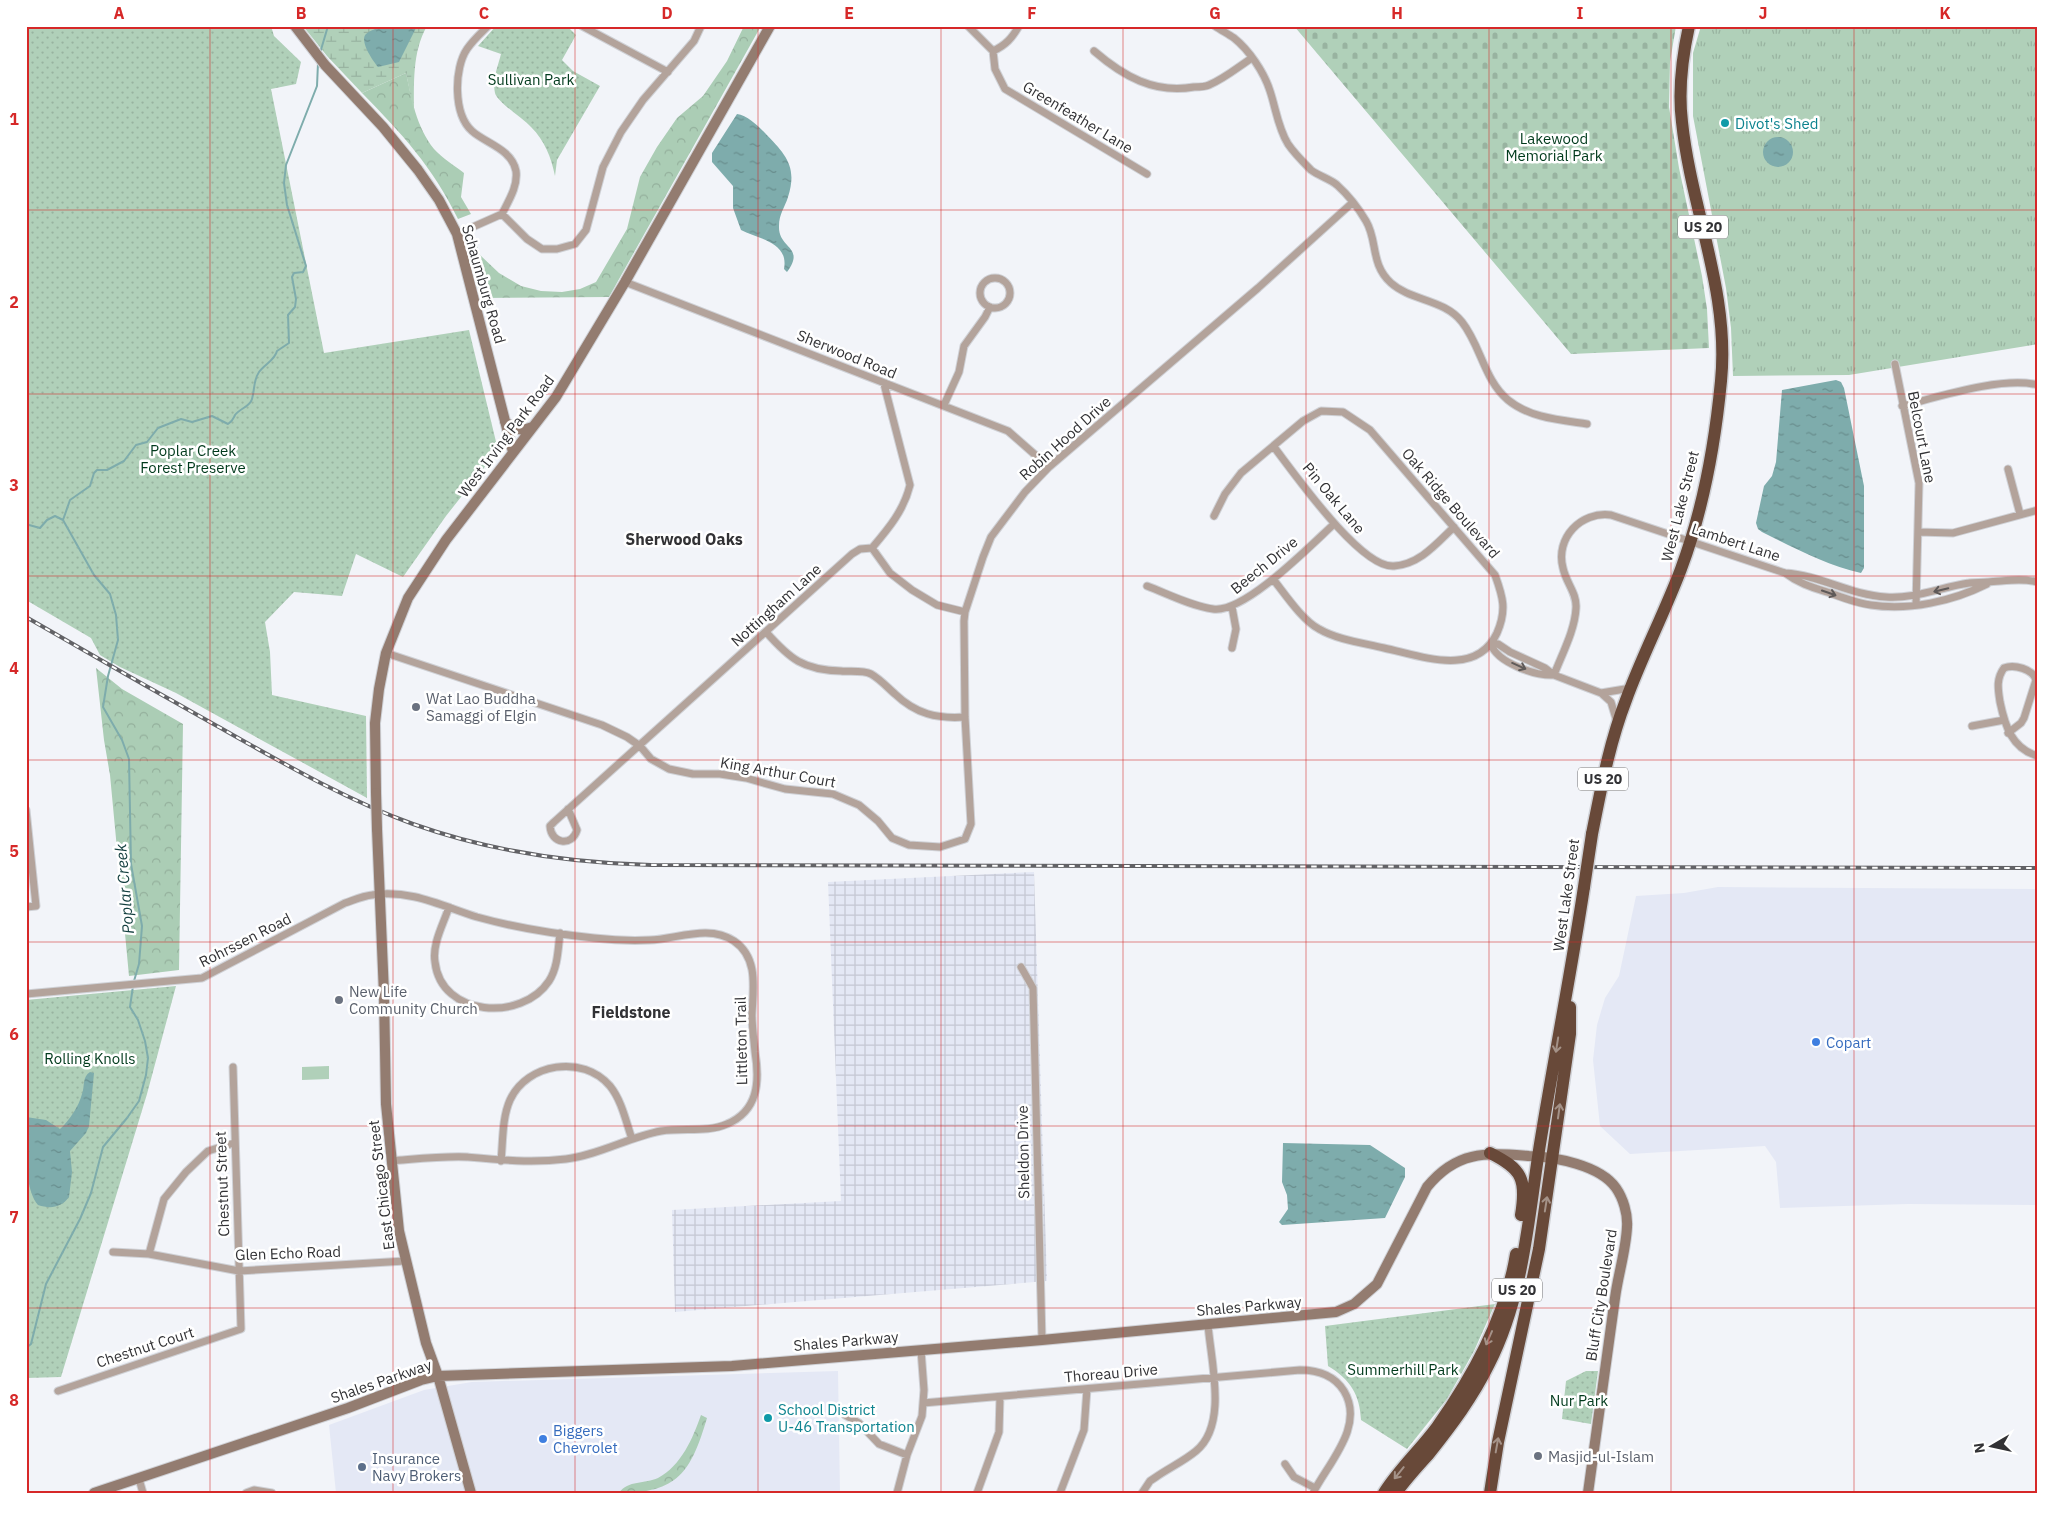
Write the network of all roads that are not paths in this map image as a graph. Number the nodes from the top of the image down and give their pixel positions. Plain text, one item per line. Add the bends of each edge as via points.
1 (295, 26) edge
2 (488, 26) edge
3 (582, 26) edge
4 (701, 26) edge
5 (770, 26) edge
6 (968, 26) edge
7 (1019, 26) edge
8 (1215, 26) edge
9 (1689, 26) edge
10 (993, 51) junction
11 (1094, 51) dead end
12 (1252, 58) junction
13 (668, 72) junction
14 (1147, 174) dead end
15 (1352, 203) junction
16 (502, 214) junction
17 (457, 234) junction
18 (625, 282) junction
19 (990, 307) junction
20 (1895, 364) dead end
21 (884, 384) junction
22 (2038, 385) edge
23 (944, 405) junction
24 (1902, 406) junction
25 (505, 422) junction
26 (1587, 424) dead end
27 (533, 426) junction
28 (1274, 447) junction
29 (513, 452) junction
30 (1048, 468) junction
31 (2008, 469) dead end
32 (2038, 510) edge
33 (2020, 514) junction
34 (1214, 516) dead end
35 (1334, 524) junction
36 (1454, 527) junction
37 (1918, 532) junction
38 (1690, 542) junction
39 (872, 548) junction
40 (1785, 573) junction
41 (1272, 579) junction
42 (1989, 582) junction
43 (2038, 582) edge
44 (1147, 586) dead end
45 (1918, 595) junction
46 (1916, 605) junction
47 (1232, 607) junction
48 (965, 612) junction
49 (766, 632) junction
50 (1491, 644) junction
51 (1232, 648) dead end
52 (386, 653) junction
53 (1554, 675) junction
54 (1631, 688) junction
55 (1601, 693) junction
56 (965, 717) junction
57 (2004, 720) junction
58 (1617, 726) junction
59 (1972, 726) dead end
60 (2008, 733) junction
61 (640, 746) junction
62 (2038, 756) edge
63 (568, 809) junction
64 (26, 810) edge
65 (964, 839) joint
66 (380, 894) junction
67 (26, 907) edge
68 (449, 907) junction
69 (560, 933) junction
70 (1021, 966) dead end
71 (1570, 983) junction
72 (26, 994) edge
73 (233, 1067) dead end
74 (632, 1139) junction
75 (234, 1143) junction
76 (1490, 1153) junction
77 (1538, 1156) junction
78 (1553, 1159) junction
79 (391, 1161) junction
80 (501, 1161) junction
81 (113, 1252) dead end
82 (149, 1254) junction
83 (405, 1261) junction
84 (240, 1271) junction
85 (1208, 1324) junction
86 (241, 1329) joint
87 (1042, 1340) junction
88 (921, 1350) junction
89 (438, 1376) junction
90 (1213, 1377) junction
91 (1087, 1389) junction
92 (58, 1390) dead end
93 (1000, 1397) junction
94 (923, 1403) junction
95 (845, 1415) dead end
96 (907, 1456) junction
97 (1285, 1464) dead end
98 (139, 1479) junction
99 (1314, 1490) edge
100 (94, 1493) edge
101 (143, 1493) edge
102 (246, 1493) edge
103 (272, 1493) edge
104 (471, 1493) edge
105 (897, 1493) edge
106 (977, 1493) edge
107 (1060, 1493) edge
108 (1142, 1493) edge
109 (1384, 1493) edge
110 (1396, 1493) edge
111 (1490, 1493) edge
112 (1588, 1493) edge

1 - 17 main road, Schaumburg Road via 319,58 418,170
2 - 16 street via 463,58 457,102 470,130 504,151 516,169 516,185
3 - 13 street
4 - 13 street via 694,41
5 - 18 main road, West Irving Park Road
6 - 10 street
7 - 10 street via 1004,46
8 - 12 street via 1235,39
9 - 38 highway, West Lake Street / US 20 via 1683,56 1682,124 1713,267 1719,308 1721,370 1715,428
10 - 14 street, Greenfeather Lane via 995,68 1005,90
11 - 12 street via 1114,68 1161,88 1209,85
12 - 15 street via 1270,90 1277,119 1288,144 1311,170 1336,185
13 - 16 street via 621,132 603,167 586,230 575,244 542,249
15 - 26 street via 1366,221 1383,275 1406,292 1448,309 1462,321 1476,343 1483,364 1508,400 1533,414
15 - 30 street, Robin Hood Drive
16 - 17 street
17 - 25 main road, Schaumburg Road
18 - 21 street, Sherwood Road
18 - 27 main road, West Irving Park Road via 556,397
19 - 19 street via 1002,307 1009,299 1010,289 998,278 988,280 980,291 982,301
19 - 23 street via 964,346 959,372
20 - 24 street, Belcourt Lane
21 - 23 street, Sherwood Road
21 - 39 street via 910,485 907,500 898,515
22 - 24 street via 2022,382 1988,387
23 - 30 street, Sherwood Road via 1008,431
24 - 37 street, Belcourt Lane via 1919,483
25 - 27 main road via 516,430
25 - 29 main road, Schaumburg Road
27 - 29 main road, West Irving Park Road
28 - 34 street, Oak Ridge Boulevard via 1241,473
28 - 35 street, Pin Oak Lane
28 - 36 street, Oak Ridge Boulevard via 1303,421 1321,411 1343,412 1370,430
29 - 52 main road, West Irving Park Road via 446,540 408,598
30 - 48 street, Robin Hood Drive via 991,537
31 - 33 street
32 - 33 street
33 - 37 street via 1953,533
35 - 36 street, Pin Oak Lane via 1365,554 1392,566 1419,559
35 - 41 street, Beech Drive
36 - 50 street, Oak Ridge Boulevard via 1495,575 1503,595 1504,612
37 - 45 street, Belcourt Lane
38 - 40 street, Lambert Lane
38 - 53 street, Lambert Lane via 1611,515 1594,515 1578,522 1567,536 1561,553 1563,569 1575,596 1576,613
38 - 54 highway, West Lake Street / US 20
39 - 48 street via 890,572 912,590 937,605
39 - 49 street, Nottingham Lane via 852,554
40 - 45 street, Lambert Lane via 1800,574 1871,596
40 -> 46 street, Lambert Lane via 1797,582 1858,602 1885,607
41 - 47 street, Beech Drive
41 - 50 street via 1309,622 1333,636 1450,661 1476,656
42 - 43 street, Lambert Lane via 2015,579
42 -> 45 street, Lambert Lane via 1969,583
42 - 46 street, Lambert Lane via 1972,591
44 - 47 street, Beech Drive via 1215,610
45 - 46 street, Belcourt Lane
47 - 51 street via 1236,629
48 - 56 street, Robin Hood Drive
49 - 56 street via 786,654 808,667 870,674 917,711 938,717
49 - 61 street, Nottingham Lane
50 - 53 street via 1498,644
52 - 61 street, King Arthur Court via 602,725
52 - 66 main road, West Irving Park Road, bridge via 375,723
53 - 55 street
54 - 55 street
54 - 58 highway, West Lake Street / US 20
55 - 58 street via 1611,702
56 - 65 street, Robin Hood Drive via 971,824
57 - 59 street
57 - 60 street
57 - 60 street via 1998,685 2002,671 2010,666 2030,672 2036,680 2024,718
58 - 71 highway, West Lake Street / US 20, bridge via 1592,834
60 - 62 street via 2020,747
61 - 63 street, Nottingham Lane
61 - 65 street, King Arthur Court via 651,759 669,769 746,778 785,789 832,794 859,805 892,838 909,845 940,847
63 - 63 street, Nottingham Lane via 577,830 570,840 559,841 550,833 550,826
64 - 67 street via 36,906
66 - 68 street, Littleton Trail via 419,897
66 - 72 street, Rohrssen Road via 345,903 202,978
66 - 79 main road, East Chicago Street via 386,1104
68 - 69 street, Littleton Trail via 494,921
68 - 69 street via 436,944 435,964 451,994 475,1006 514,1006 542,989 554,970
69 - 74 street, Littleton Trail via 636,940 712,933 735,942 751,964 754,985 752,1024 758,1075 750,1106 738,1118 717,1127 669,1130
70 - 87 street, Sheldon Drive via 1033,988
71 -> 77 highway, West Lake Street / US 20 via 1558,1033
78 -> 71 highway, West Lake Street / US 20 via 1570,1034
73 - 75 street, Chestnut Street
74 - 80 street, Littleton Trail via 570,1159
74 - 80 street via 610,1086 583,1070 557,1067 536,1073 522,1083 510,1101
75 - 82 street via 208,1152 164,1198
75 - 84 street, Chestnut Street
76 - 77 main road, Shales Parkway
76 - 85 main road, Shales Parkway via 1458,1160 1433,1180 1383,1274 1370,1292 1354,1304 1323,1314
76 -> 109 highway via 1517,1170 1524,1200 1514,1264 1503,1306 1458,1396
77 - 78 main road, Bluff City Boulevard
77 - 110 highway, US 20 via 1520,1282 1490,1364 1470,1400
111 -> 78 highway, US 20 via 1532,1286
78 - 112 main road, Bluff City Boulevard via 1586,1167 1609,1180 1621,1196 1627,1226
79 - 80 street, Littleton Trail via 442,1157
79 - 83 main road, East Chicago Street
81 - 82 street, Glen Echo Road
82 - 84 street, Glen Echo Road
83 - 84 street, Glen Echo Road
83 - 89 main road, East Chicago Street via 426,1344
84 - 86 street, Chestnut Street
85 - 87 main road, Shales Parkway
85 - 90 street
86 - 92 street, Chestnut Court
87 - 88 main road, Shales Parkway
88 - 89 main road, Shales Parkway via 732,1366
88 - 94 street
89 - 98 main road, Shales Parkway
89 - 104 main road, East Chicago Street
90 - 91 street, Thoreau Drive
90 - 99 street, Thoreau Drive via 1300,1370 1319,1372 1335,1380 1346,1395 1351,1412 1348,1431
90 - 108 street via 1216,1411 1208,1436 1196,1451 1150,1481
91 - 93 street, Thoreau Drive
91 - 107 street via 1084,1430
93 - 94 street, Thoreau Drive
93 - 106 street via 999,1432
94 - 96 street
95 - 96 street via 879,1444
96 - 105 street
97 - 99 street via 1294,1477
98 - 100 main road, Shales Parkway
98 - 101 street
102 - 103 street via 254,1490

